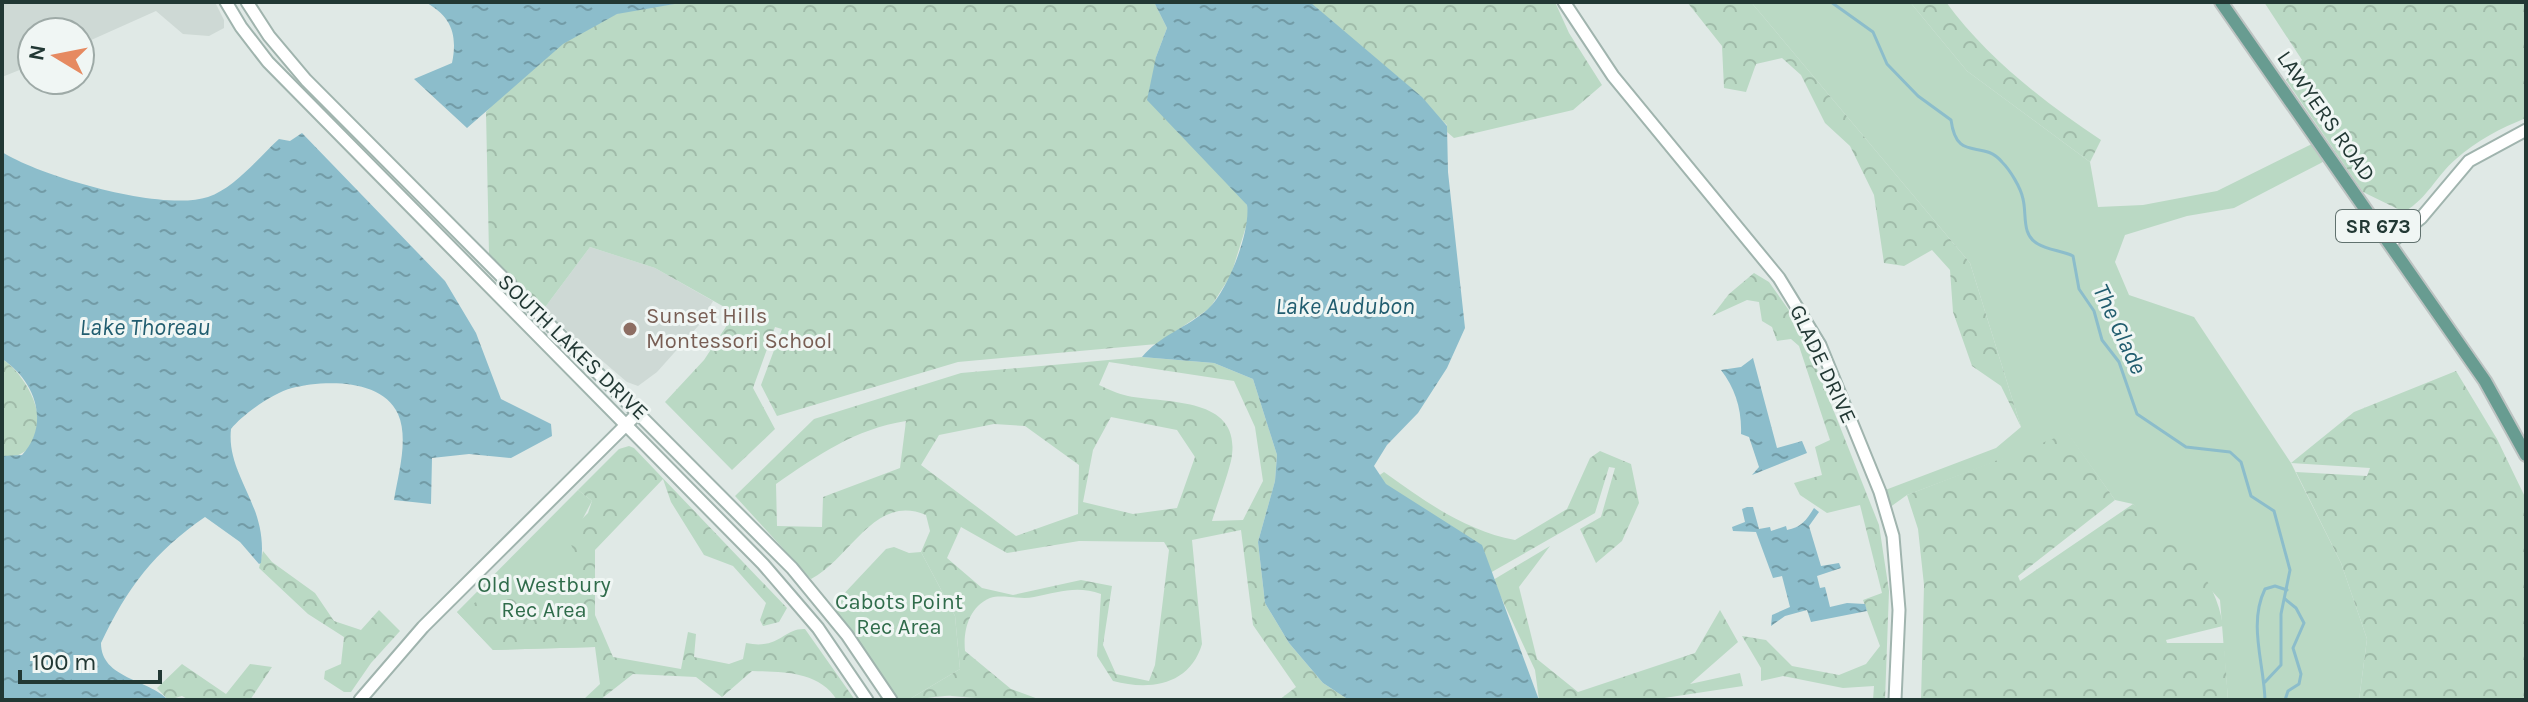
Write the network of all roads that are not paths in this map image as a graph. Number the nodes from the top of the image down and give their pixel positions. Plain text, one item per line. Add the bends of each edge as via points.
1 (226, 2) edge
2 (247, 2) edge
3 (1564, 2) edge
4 (2221, 2) edge
5 (2526, 130) edge
6 (2390, 243) junction
7 (639, 412) junction
8 (625, 425) junction
9 (2526, 455) edge
10 (360, 700) edge
11 (867, 700) edge
12 (891, 700) edge
13 (1895, 700) edge

1 - 8 main road, SOUTH LAKES DRIVE via 268,62
2 - 7 main road, SOUTH LAKES DRIVE via 306,80
3 - 13 main road, GLADE DRIVE via 1613,76 1779,278 1820,345 1893,536 1899,608
4 - 6 main road, LAWYERS ROAD / SR 673
5 - 6 main road via 2469,161 2421,218
6 - 9 main road, LAWYERS ROAD / SR 673 via 2494,394
7 - 8 main road
7 - 12 main road, SOUTH LAKES DRIVE via 792,568
8 - 10 main road via 423,627
8 - 11 main road, SOUTH LAKES DRIVE via 786,590

